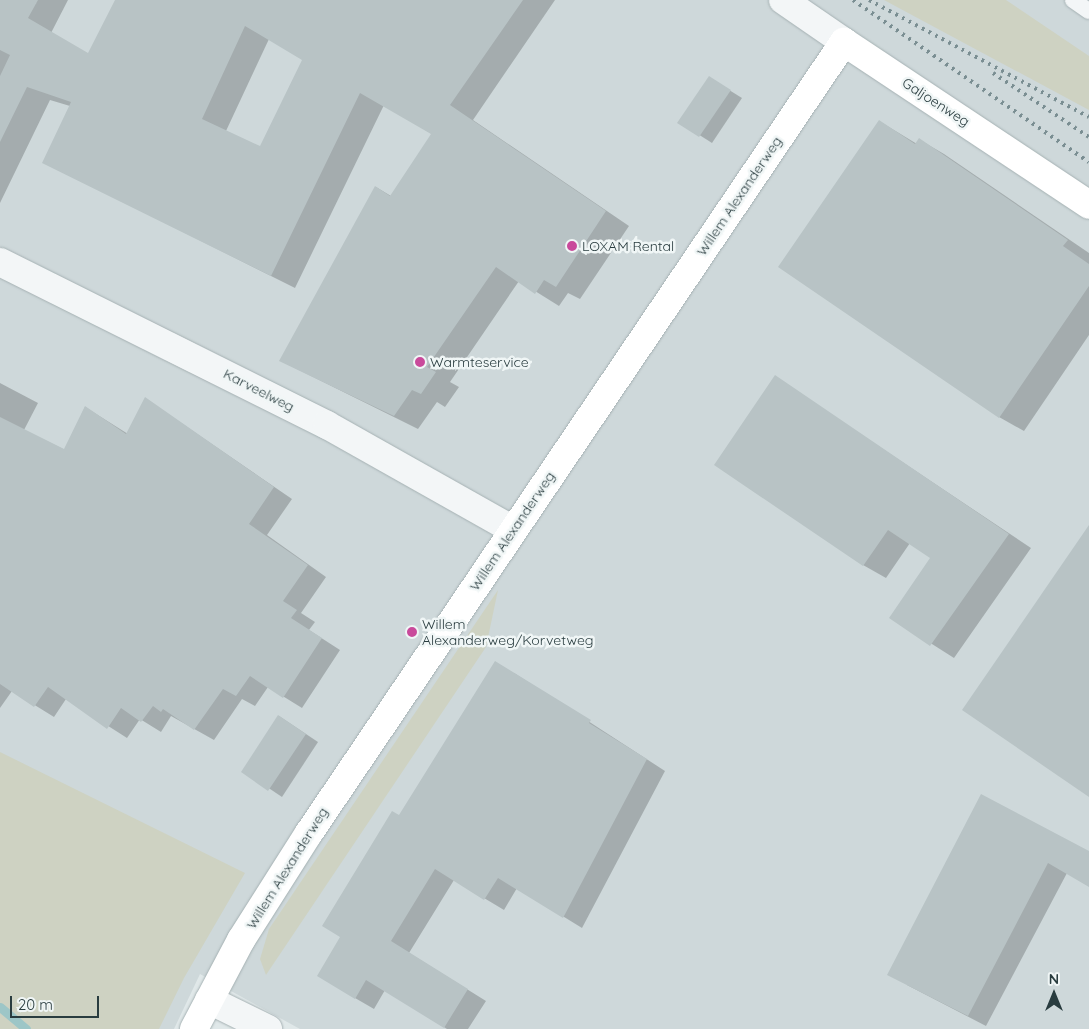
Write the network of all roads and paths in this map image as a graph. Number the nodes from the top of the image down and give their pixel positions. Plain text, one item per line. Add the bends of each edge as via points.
1 (783, 0) edge
2 (1073, 0) edge
3 (1089, 11) edge
4 (844, 42) junction
5 (1089, 205) edge
6 (0, 262) edge
7 (513, 530) junction
8 (208, 1000) junction
9 (194, 1029) edge
10 (268, 1029) edge

1 - 4 street, Galjoenweg
2 - 3 lane
4 - 5 street, Galjoenweg
4 - 7 street, Willem Alexanderweg
6 - 7 street, Karveelweg via 328,425
7 - 8 street, Willem Alexanderweg via 275,883
8 - 9 street, Willem Alexanderweg
8 - 10 street

